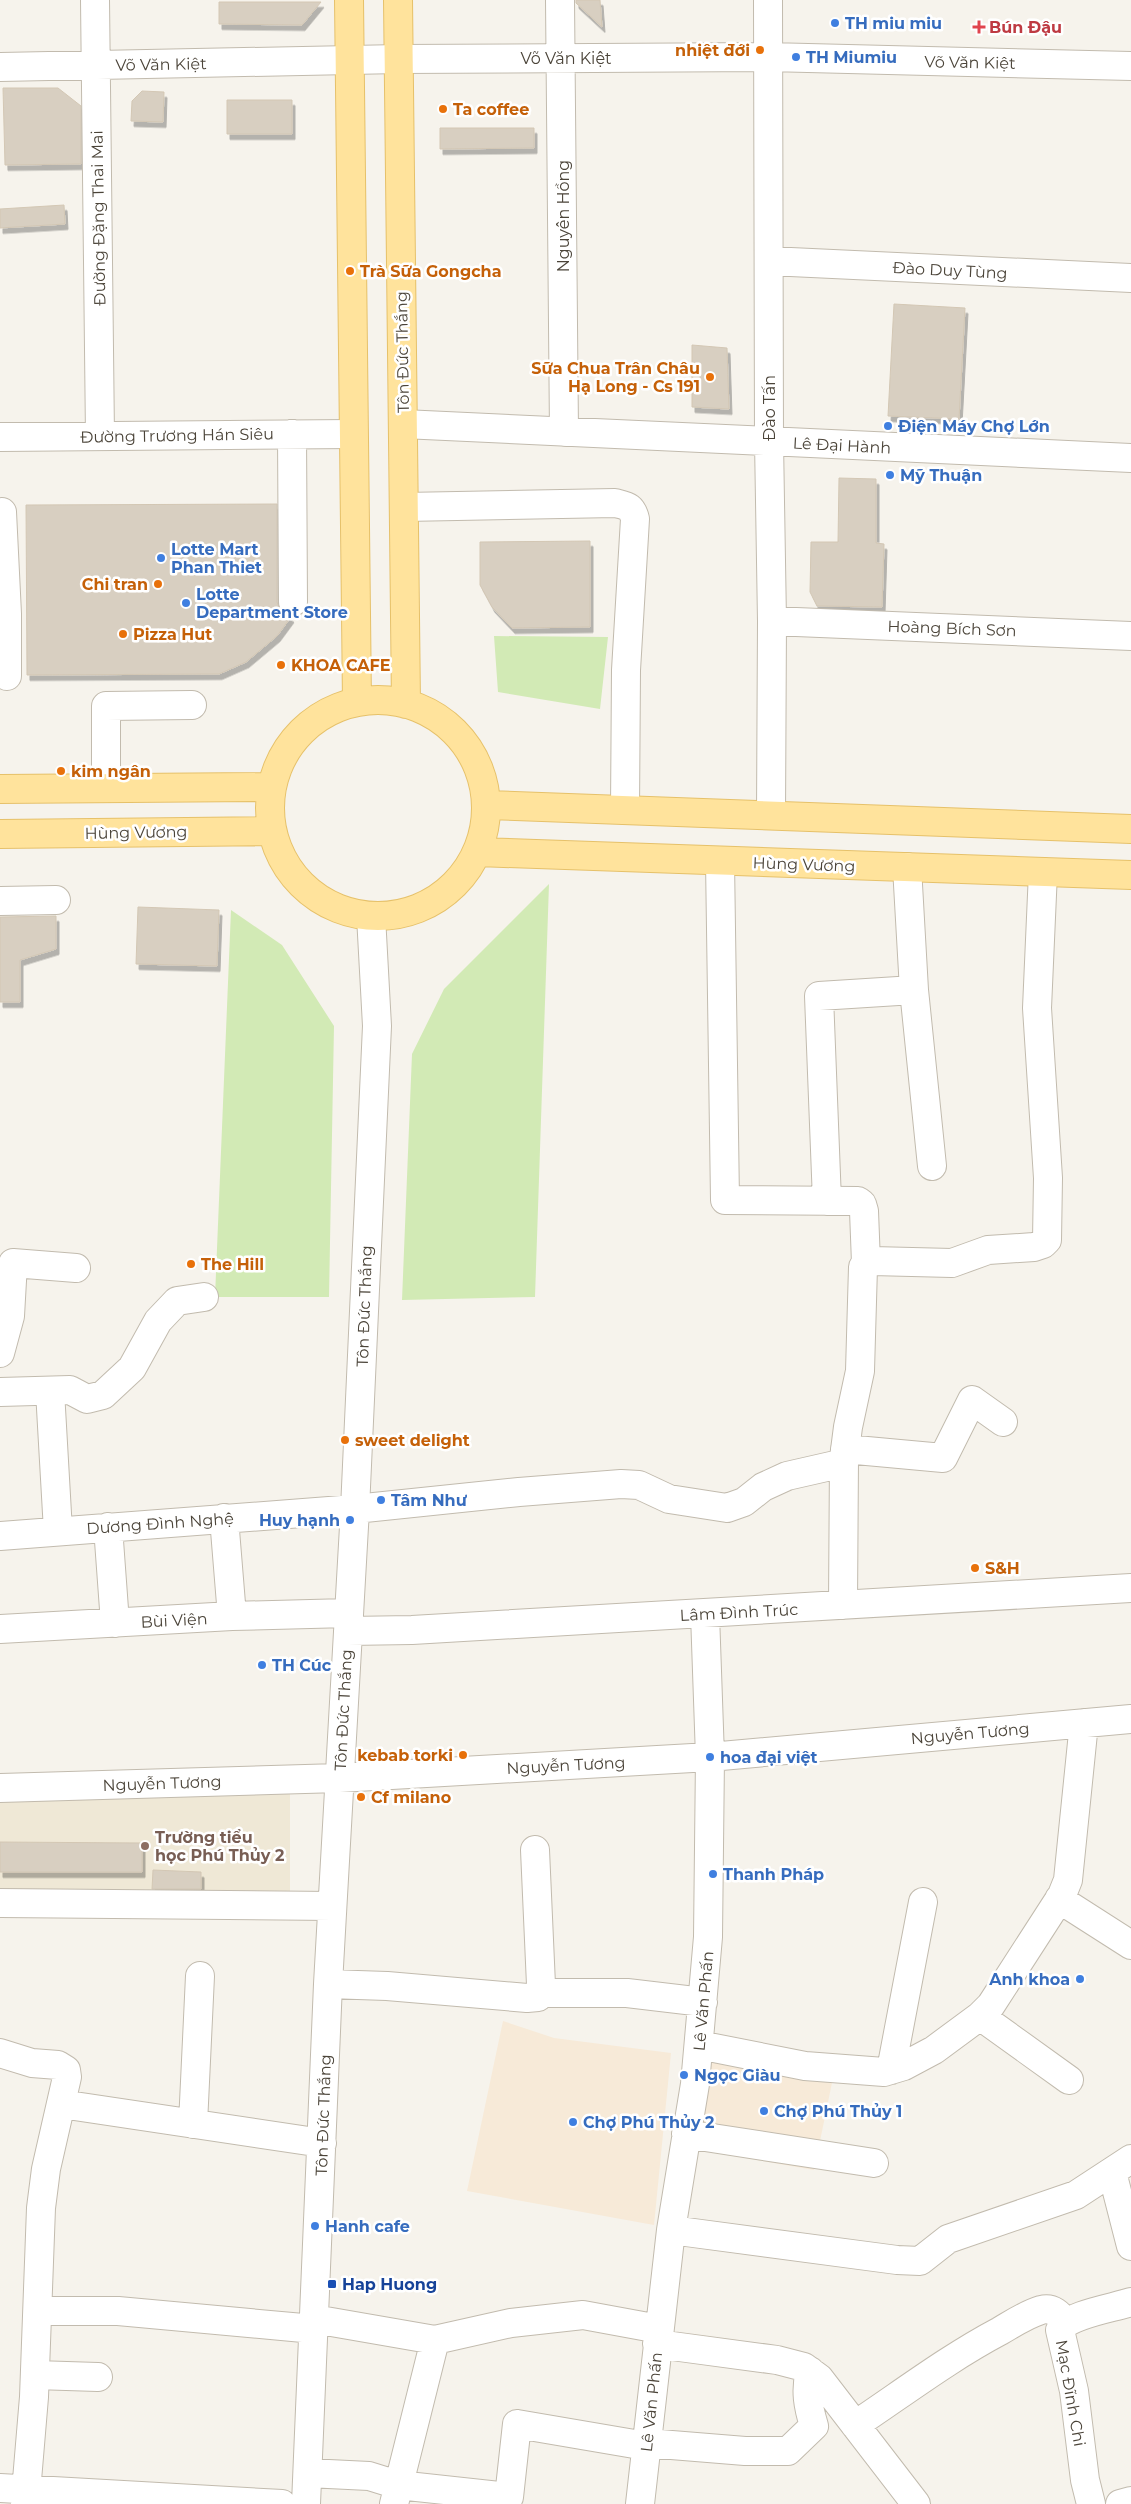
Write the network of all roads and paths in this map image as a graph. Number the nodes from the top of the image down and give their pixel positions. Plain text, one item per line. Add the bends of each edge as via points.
1 (96, 0) edge
2 (349, 0) edge
3 (398, 0) edge
4 (560, 0) edge
5 (768, 0) edge
6 (768, 57) junction
7 (562, 58) junction
8 (399, 59) junction
9 (350, 60) junction
10 (96, 66) junction
11 (1131, 66) edge
12 (0, 67) edge
13 (769, 261) junction
14 (1131, 278) edge
15 (403, 424) junction
16 (564, 432) junction
17 (292, 434) junction
18 (353, 434) junction
19 (100, 436) junction
20 (0, 437) edge
21 (769, 441) junction
22 (1131, 458) edge
23 (404, 507) junction
24 (2, 512) dead end
25 (293, 602) dead end
26 (4, 614) edge
27 (772, 621) junction
28 (1131, 636) edge
29 (7, 676) dead end
30 (357, 702) junction
31 (406, 704) junction
32 (192, 705) dead end
33 (271, 787) junction
34 (106, 788) junction
35 (0, 789) edge
36 (487, 805) junction
37 (625, 810) junction
38 (771, 815) junction
39 (1131, 829) edge
40 (271, 830) junction
41 (0, 834) edge
42 (478, 852) junction
43 (720, 860) junction
44 (907, 867) junction
45 (1043, 872) junction
46 (1131, 875) edge
47 (56, 900) dead end
48 (0, 901) edge
49 (371, 916) junction
50 (914, 990) junction
51 (932, 1166) dead end
52 (827, 1201) junction
53 (866, 1263) junction
54 (76, 1268) dead end
55 (204, 1297) dead end
56 (0, 1353) edge
57 (60, 1390) junction
58 (0, 1392) edge
59 (1003, 1422) dead end
60 (845, 1456) junction
61 (355, 1509) junction
62 (224, 1518) junction
63 (108, 1528) junction
64 (58, 1531) junction
65 (0, 1536) edge
66 (1131, 1588) edge
67 (844, 1605) junction
68 (705, 1614) junction
69 (232, 1616) junction
70 (348, 1622) junction
71 (115, 1623) junction
72 (0, 1629) edge
73 (1131, 1719) edge
74 (1084, 1723) junction
75 (710, 1757) junction
76 (339, 1778) junction
77 (0, 1788) edge
78 (535, 1850) dead end
79 (1059, 1899) junction
80 (923, 1902) dead end
81 (0, 1904) edge
82 (332, 1906) junction
83 (1131, 1945) edge
84 (200, 1976) dead end
85 (328, 1984) junction
86 (541, 1993) junction
87 (703, 2002) junction
88 (980, 2016) junction
89 (699, 2045) junction
90 (0, 2052) edge
91 (891, 2070) junction
92 (1069, 2080) dead end
93 (61, 2104) junction
94 (193, 2124) junction
95 (686, 2134) junction
96 (322, 2144) junction
97 (874, 2163) dead end
98 (1122, 2166) edge
99 (671, 2230) junction
100 (1131, 2246) edge
101 (1131, 2302) edge
102 (38, 2311) junction
103 (1066, 2323) junction
104 (314, 2324) junction
105 (658, 2337) junction
106 (435, 2340) junction
107 (810, 2371) junction
108 (35, 2374) junction
109 (98, 2376) dead end
110 (855, 2425) junction
111 (646, 2445) junction
112 (308, 2473) junction
113 (17, 2494) edge
114 (396, 2494) edge
115 (1131, 2501) edge
116 (282, 2504) edge
117 (306, 2504) edge
118 (640, 2504) edge
119 (916, 2504) edge
120 (1091, 2504) edge
121 (1120, 2504) edge

1 - 10 street, Đường Đặng Thai Mai
2 - 9 main road
3 - 8 main road, Tôn Đức Thắng
4 - 7 street, Nguyên Hồng
5 - 6 street, Đào Tấn
6 - 7 street, Võ Văn Kiệt
6 - 11 street, Võ Văn Kiệt
6 - 13 street, Đào Tấn
7 - 8 street, Võ Văn Kiệt
7 - 16 street, Nguyên Hồng
8 - 9 street, Võ Văn Kiệt
8 - 15 main road, Tôn Đức Thắng
9 - 10 street, Võ Văn Kiệt
9 - 18 main road
10 - 12 street, Võ Văn Kiệt
10 - 19 street, Đường Đặng Thai Mai
13 - 14 street, Đào Duy Tùng
13 - 21 street, Đào Tấn
15 - 16 street, Lê Đại Hành
15 - 23 main road, Tôn Đức Thắng
16 - 21 street, Lê Đại Hành
17 - 18 street, Đường Trương Hán Siêu
17 - 19 street, Đường Trương Hán Siêu
17 - 25 street
18 - 30 main road
19 - 20 street, Đường Trương Hán Siêu
21 - 22 street, Lê Đại Hành
21 - 27 street, Đào Tấn
23 - 31 main road, Tôn Đức Thắng
23 - 37 street via 615,503 633,510 626,670
24 - 26 street
26 - 29 street
27 - 28 street, Hoàng Bích Sơn
27 - 38 street, Đào Tấn
30 - 31 main road via 382,700
30 - 33 main road via 326,713 301,732 282,757
31 - 36 main road via 432,714 454,731 471,752 482,777
32 - 34 street via 106,706
33 - 34 main road
33 - 40 main road
34 - 35 main road
36 - 37 main road
36 - 42 main road via 485,829
37 - 38 main road
38 - 39 main road
40 - 41 main road, Hùng Vương
40 - 49 main road via 284,863 306,890 336,908
42 - 43 main road, Hùng Vương
42 - 49 main road via 460,880 434,901 404,914
43 - 44 main road, Hùng Vương
43 - 52 street via 725,1200
44 - 45 main road, Hùng Vương
44 - 50 street
45 - 46 main road, Hùng Vương
45 - 53 street via 1037,1008 1048,1178 1048,1240 1034,1247 975,1253 952,1263
47 - 48 street
49 - 61 street, Tôn Đức Thắng via 376,1026
50 - 51 street
50 - 52 street via 819,996
52 - 53 street via 862,1204
53 - 60 street via 862,1275 860,1371
54 - 56 street via 13,1263 10,1316
55 - 57 street via 177,1301 158,1321 132,1368 103,1395 87,1399
57 - 58 street
57 - 64 street
59 - 60 street, Dương Đình Nghệ via 972,1400 944,1458
60 - 61 street, Dương Đình Nghệ via 787,1476 744,1502 727,1508 669,1499 639,1484 621,1484
60 - 67 street
61 - 62 street, Dương Đình Nghệ
61 - 70 street, Tôn Đức Thắng
62 - 63 street, Dương Đình Nghệ
62 - 69 street
63 - 64 street, Dương Đình Nghệ
63 - 71 street
64 - 65 street, Dương Đình Nghệ
66 - 67 street, Lâm Đình Trúc
67 - 68 street, Lâm Đình Trúc
68 - 70 street, Lâm Đình Trúc via 412,1630
68 - 75 street, Lê Văn Phấn
69 - 70 street, Bùi Viện
69 - 71 street, Bùi Viện
70 - 76 street, Tôn Đức Thắng
71 - 72 street, Bùi Viện
73 - 74 street, Nguyễn Tương
74 - 75 street, Nguyễn Tương
74 - 79 street via 1068,1880
75 - 76 street, Nguyễn Tương
75 - 87 street, Lê Văn Phấn via 708,1937
76 - 77 street, Nguyễn Tương
76 - 82 street, Tôn Đức Thắng
78 - 86 street
79 - 83 street
79 - 88 street via 1004,1986
80 - 91 street
81 - 82 street
82 - 85 street, Tôn Đức Thắng
84 - 94 street
85 - 86 street via 527,1998
85 - 96 street, Tôn Đức Thắng
86 - 87 street via 627,1993
87 - 89 street, Lê Văn Phấn
88 - 91 street via 934,2050
88 - 92 street
89 - 91 street via 805,2066
89 - 95 street, Lê Văn Phấn
90 - 93 street via 32,2062 63,2066 67,2076
93 - 94 street
93 - 102 street via 41,2208
94 - 96 street
95 - 97 street
95 - 99 street, Lê Văn Phấn
96 - 104 street, Tôn Đức Thắng
98 - 99 street via 1076,2195 948,2239 920,2261
98 - 100 street
99 - 105 street, Lê Văn Phấn
101 - 103 street, Mạc Đĩnh Chi
102 - 104 street via 118,2311
102 - 108 street
103 - 110 street via 1059,2313 1051,2310 1041,2310 1017,2321 975,2344
103 - 120 street, Mạc Đĩnh Chi via 1060,2330 1061,2339 1074,2391
104 - 106 street
104 - 112 street, Tôn Đức Thắng
105 - 106 street via 582,2315 511,2323
105 - 107 street via 777,2360
105 - 111 street, Lê Văn Phấn
106 - 114 street
107 - 110 street
107 - 111 street via 806,2389 814,2426 788,2451
108 - 109 street
108 - 113 street
110 - 119 street
111 - 114 street via 517,2424 510,2497
111 - 118 street, Lê Văn Phấn
112 - 114 street via 369,2476
112 - 117 street, Tôn Đức Thắng
113 - 116 street
115 - 121 street

